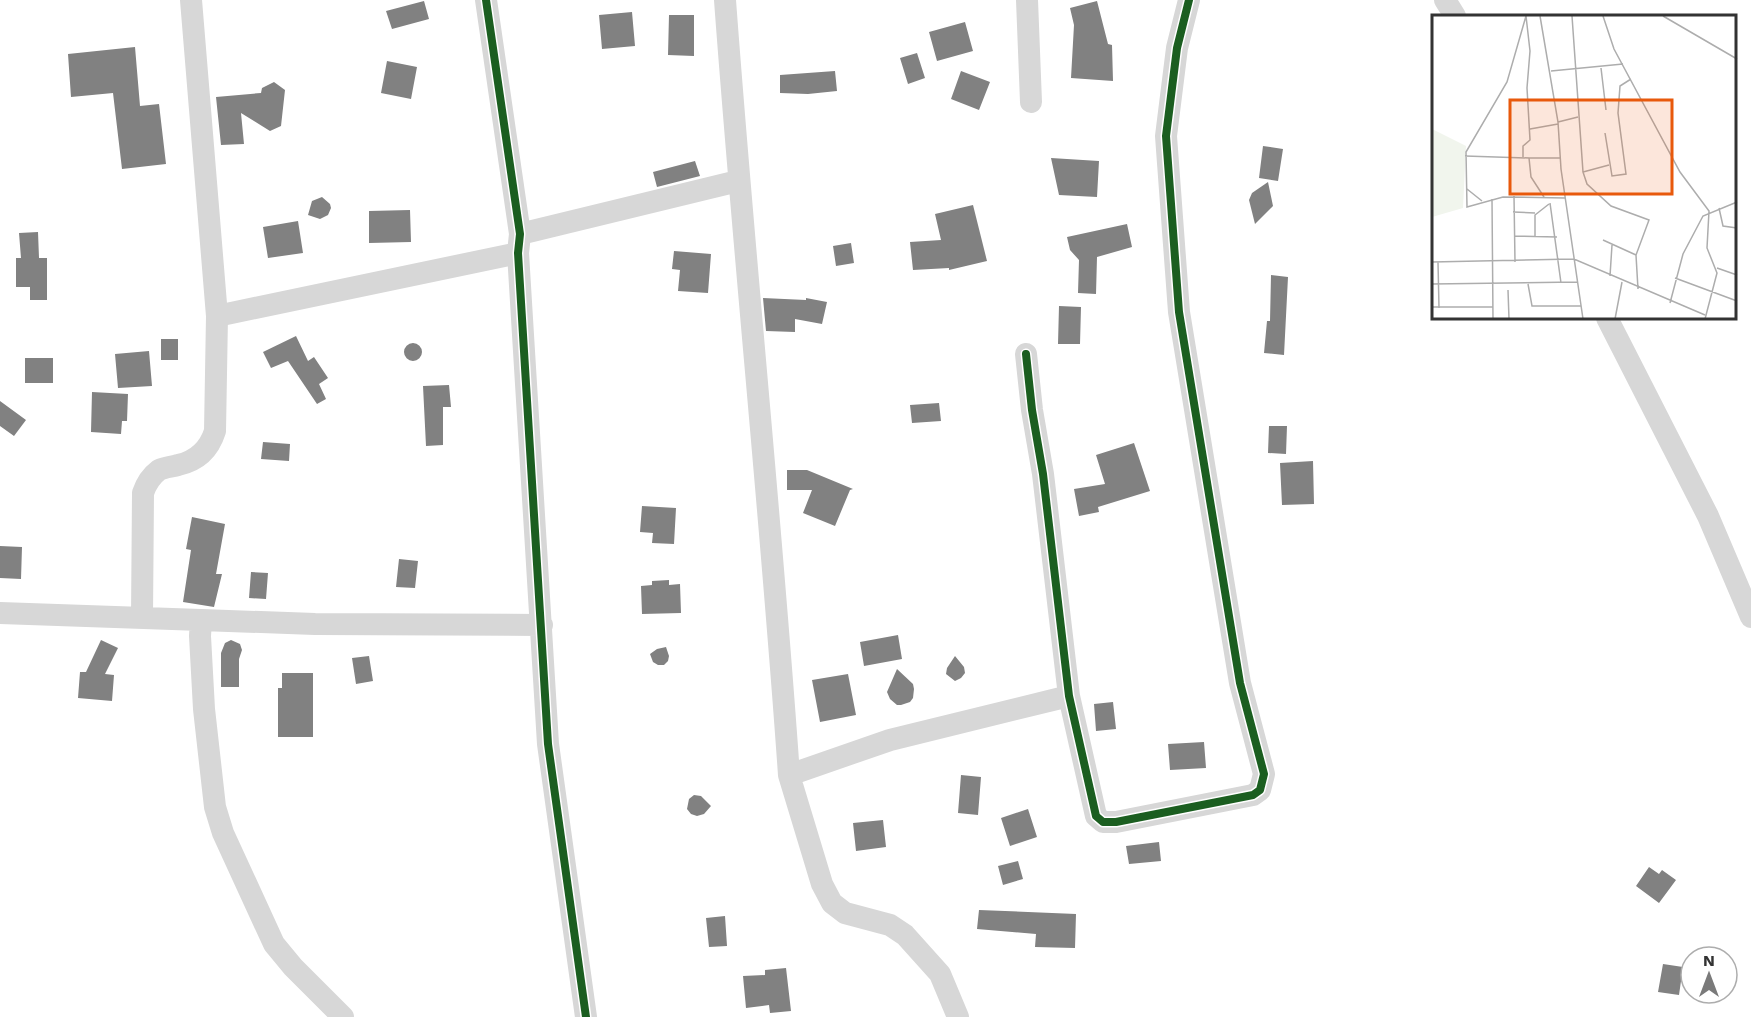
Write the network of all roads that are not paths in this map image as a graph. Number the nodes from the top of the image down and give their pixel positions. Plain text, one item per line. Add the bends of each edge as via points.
1 (191, 0) edge
2 (486, 0) edge
3 (725, 0) edge
4 (1027, 0) edge
5 (1189, 0) edge
6 (1444, 0) edge
7 (1454, 15) edge
8 (1031, 102) dead end
9 (738, 181) junction
10 (519, 243) junction
11 (216, 316) junction
12 (1608, 320) edge
13 (1026, 354) dead end
14 (0, 613) edge
15 (142, 617) junction
16 (1751, 617) edge
17 (201, 620) junction
18 (542, 625) junction
19 (1069, 696) junction
20 (789, 775) junction
21 (343, 1017) edge
22 (586, 1017) edge
23 (958, 1017) edge

1 - 11 street
2 - 10 street
3 - 9 street
4 - 8 street
5 - 19 street via 1166,135 1179,312 1240,683 1264,774 1260,790 1253,795 1103,822 1093,808
6 - 7 street
9 - 10 street
9 - 20 street
10 - 11 street
10 - 18 street
11 - 15 street via 212,441 190,462 161,469 146,484 143,494
12 - 16 street via 1708,516
13 - 19 street
14 - 15 street
15 - 17 street
17 - 18 street
17 - 21 street via 214,807 223,833 274,944
18 - 22 street via 548,744
19 - 20 street via 890,740
20 - 23 street via 822,884 832,903 845,913 890,925 904,935 940,974

